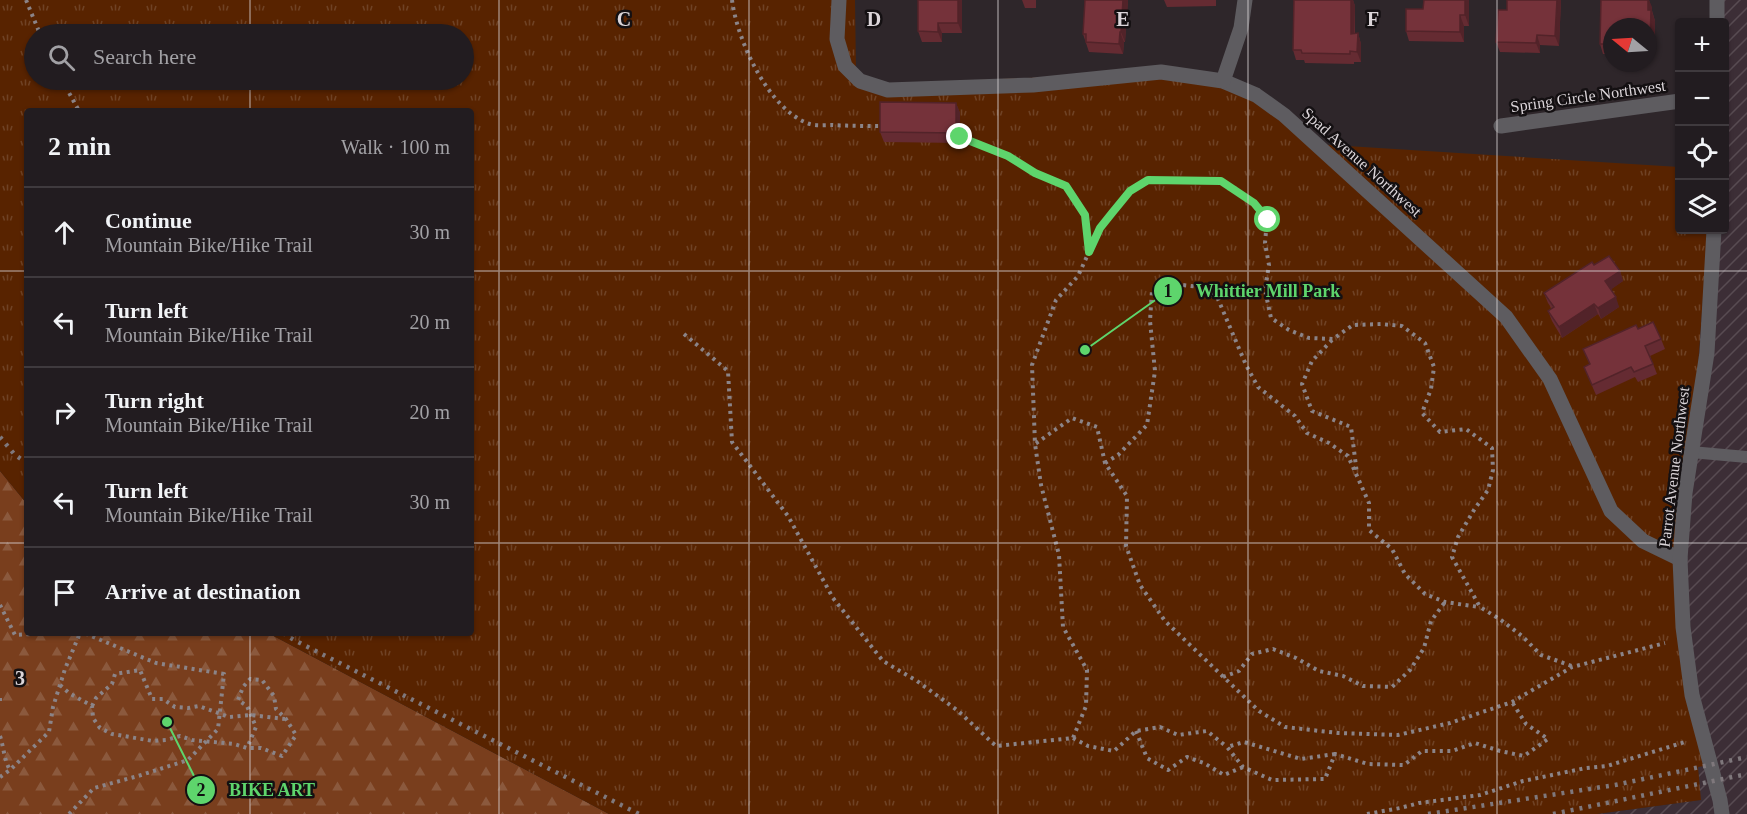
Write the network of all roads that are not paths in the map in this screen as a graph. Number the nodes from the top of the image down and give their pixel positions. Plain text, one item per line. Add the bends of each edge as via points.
1 (839, 0) edge
2 (1245, 0) edge
3 (1717, 0) edge
4 (1717, 18) edge
5 (1223, 81) junction
6 (1675, 102) edge
7 (1501, 126) dead end
8 (1714, 234) edge
9 (1691, 452) junction
10 (1747, 456) edge
11 (1680, 559) junction
12 (1722, 814) edge

1 - 5 street, Spad Avenue Northwest via 837,39 845,66 860,81 888,90 1033,85 1161,72
2 - 5 street via 1241,28
3 - 4 street
5 - 11 street, Spad Avenue Northwest via 1256,95 1284,116 1506,317 1550,379 1611,511 1643,542
6 - 7 street, Spring Circle Northwest
8 - 9 street, Parrot Avenue Northwest via 1707,353
9 - 10 lane
9 - 11 street, Parrot Avenue Northwest
11 - 12 street, Parrot Avenue Northwest via 1692,695

